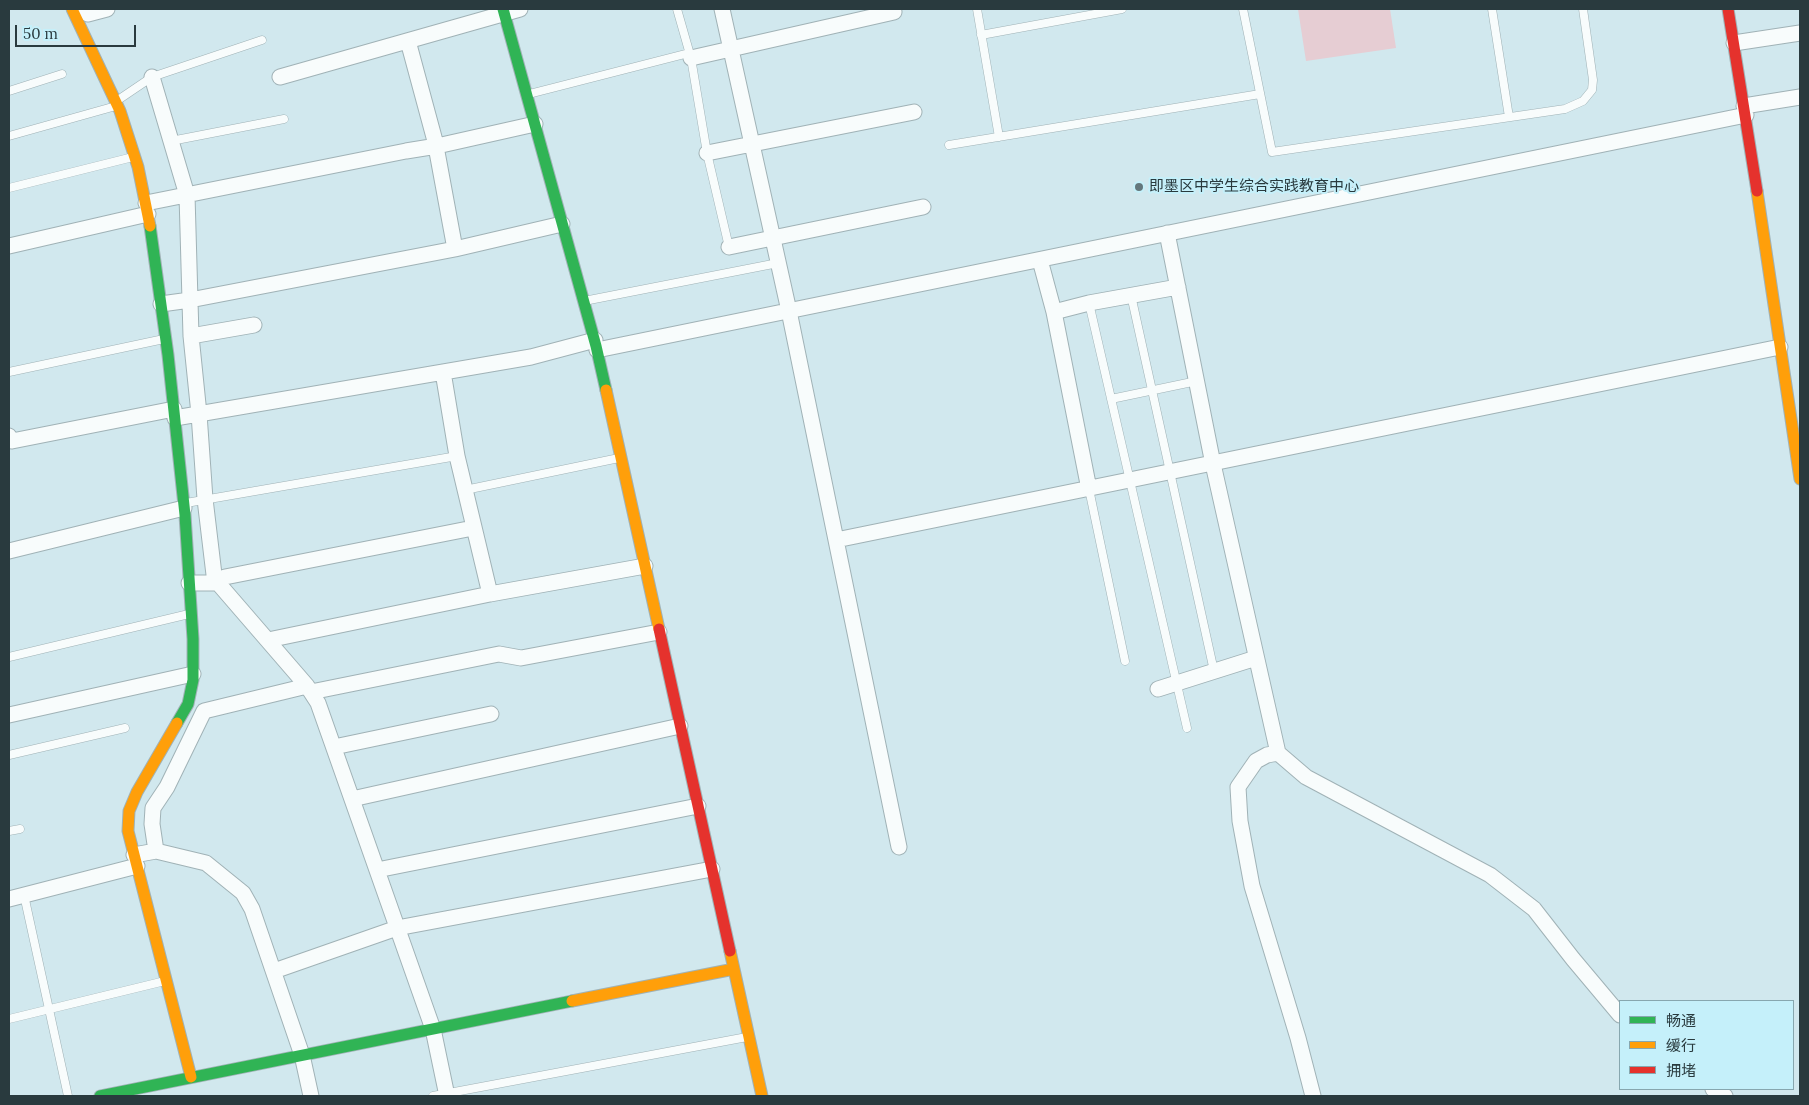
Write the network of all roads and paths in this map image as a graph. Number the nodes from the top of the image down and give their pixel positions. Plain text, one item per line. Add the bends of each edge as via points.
1 (72, 9) edge
2 (85, 9) edge
3 (107, 9) edge
4 (520, 9) edge
5 (677, 9) edge
6 (722, 9) edge
7 (977, 9) edge
8 (1122, 9) edge
9 (1243, 9) edge
10 (1492, 9) edge
11 (1583, 9) edge
12 (1728, 9) edge
13 (503, 11) edge
14 (894, 12) dead end
15 (1800, 33) edge
16 (981, 35) junction
17 (262, 40) dead end
18 (408, 41) junction
19 (1734, 43) junction
20 (731, 49) junction
21 (690, 55) junction
22 (62, 74) dead end
23 (152, 77) junction
24 (280, 77) dead end
25 (9, 91) edge
26 (1260, 94) junction
27 (527, 95) junction
28 (1800, 97) edge
29 (120, 101) junction
30 (1745, 110) junction
31 (914, 112) dead end
32 (1509, 117) junction
33 (284, 120) dead end
34 (535, 124) junction
35 (9, 136) edge
36 (999, 137) junction
37 (171, 141) junction
38 (752, 144) junction
39 (949, 145) dead end
40 (436, 146) junction
41 (707, 153) junction
42 (135, 156) junction
43 (9, 188) edge
44 (187, 195) junction
45 (923, 207) dead end
46 (147, 209) junction
47 (562, 224) junction
48 (1168, 233) junction
49 (773, 238) junction
50 (9, 246) edge
51 (729, 247) joint
52 (455, 249) junction
53 (1040, 260) junction
54 (778, 263) junction
55 (1178, 287) junction
56 (1131, 295) junction
57 (584, 301) junction
58 (176, 302) junction
59 (1089, 303) junction
60 (789, 311) junction
61 (1054, 312) junction
62 (254, 325) dead end
63 (191, 336) junction
64 (166, 339) junction
65 (596, 345) junction
66 (1780, 347) junction
67 (9, 372) edge
68 (443, 372) junction
69 (1196, 381) junction
70 (1152, 390) junction
71 (1111, 399) junction
72 (185, 415) junction
73 (9, 436) edge
74 (457, 456) junction
75 (621, 457) junction
76 (1213, 464) junction
77 (1170, 473) junction
78 (1800, 479) edge
79 (1130, 481) junction
80 (465, 490) junction
81 (1089, 490) junction
82 (193, 502) junction
83 (474, 528) junction
84 (836, 540) junction
85 (9, 551) edge
86 (645, 566) junction
87 (206, 583) junction
88 (490, 594) junction
89 (191, 614) junction
90 (659, 632) junction
91 (268, 640) junction
92 (9, 657) edge
93 (1256, 658) junction
94 (1125, 661) dead end
95 (1214, 672) junction
96 (193, 674) junction
97 (1176, 683) junction
98 (309, 689) junction
99 (1158, 689) dead end
100 (490, 714) dead end
101 (9, 715) edge
102 (680, 726) junction
103 (125, 728) dead end
104 (1187, 728) dead end
105 (334, 747) junction
106 (1278, 753) junction
107 (9, 755) edge
108 (352, 798) junction
109 (698, 806) junction
110 (20, 829) dead end
111 (9, 832) edge
112 (899, 847) dead end
113 (156, 851) junction
114 (136, 860) junction
115 (712, 869) junction
116 (377, 870) junction
117 (16, 897) edge
118 (397, 928) junction
119 (734, 970) junction
120 (274, 971) junction
121 (166, 980) junction
122 (49, 1009) junction
123 (1619, 1014) edge
124 (9, 1019) edge
125 (433, 1029) junction
126 (749, 1037) junction
127 (302, 1055) junction
128 (191, 1077) junction
129 (170, 1089) edge
130 (442, 1095) edge
131 (68, 1096) edge
132 (100, 1096) edge
133 (311, 1096) edge
134 (762, 1096) edge
135 (1313, 1096) edge

1 - 29 street
2 - 3 street via 88,14
4 - 13 street
5 - 21 lane
6 - 20 street
7 - 16 lane
8 - 16 lane
9 - 26 lane
10 - 32 lane
11 - 32 lane via 1592,90 1583,101 1565,109
12 - 19 street
13 - 18 street
13 - 27 street
14 - 20 street
15 - 19 street
16 - 36 lane
17 - 23 lane
18 - 24 street
18 - 40 street
19 - 30 street
20 - 21 street
20 - 38 street
21 - 27 lane
21 - 41 lane
22 - 25 lane
23 - 29 lane
23 - 37 street
26 - 32 lane via 1272,152
26 - 36 lane
27 - 34 street
28 - 30 street
29 - 35 lane
29 - 42 street
30 - 48 street
30 - 66 street
31 - 38 street
33 - 37 lane
34 - 40 street
34 - 47 street
36 - 39 lane
37 - 44 street
38 - 41 street
38 - 49 street
40 - 44 street
40 - 52 street
41 - 51 lane
42 - 43 lane
42 - 46 street
44 - 46 street via 167,199
44 - 58 street
45 - 49 street
46 - 50 street
46 - 58 street
47 - 52 street
47 - 57 street
48 - 53 street
48 - 55 street
49 - 51 street
49 - 54 street
52 - 58 street
53 - 60 street
53 - 61 street
54 - 57 lane
54 - 60 street
55 - 56 street
55 - 69 street
56 - 59 street
56 - 70 lane
57 - 65 street
58 - 63 street
58 - 64 street
59 - 61 street
59 - 71 lane
60 - 65 street
60 - 84 street
61 - 81 street
62 - 63 street
63 - 72 street
64 - 67 lane
64 - 72 street
65 - 68 street
65 - 75 street
66 - 76 street
66 - 78 street
68 - 72 street
68 - 74 street
69 - 70 lane
69 - 76 street
70 - 71 lane
70 - 77 lane
71 - 79 lane
72 - 73 street via 12,441
72 - 82 street
72 - 82 street
74 - 80 street
74 - 82 lane
75 - 80 lane
75 - 86 street
76 - 77 street
76 - 93 street
77 - 79 street
77 - 95 lane
79 - 81 street
79 - 97 lane
80 - 83 street
81 - 84 street
81 - 94 lane
82 - 85 street
82 - 87 street
82 - 87 street
83 - 87 street
83 - 88 street
84 - 112 street
86 - 88 street
86 - 90 street
87 - 89 street
87 - 91 street
88 - 91 street
89 - 92 lane
89 - 96 street
90 - 98 street via 521,658 499,654
90 - 102 street
91 - 98 street
93 - 95 street
93 - 106 street
95 - 97 street
96 - 101 street
96 - 114 street via 188,704 129,811 128,831
97 - 99 street
97 - 104 lane
98 - 105 street via 318,703
98 - 113 street via 204,711 167,787 153,808
100 - 105 street
102 - 108 street
102 - 109 street
103 - 107 lane
105 - 108 street
106 - 123 street via 1306,777 1490,875 1534,910
106 - 135 street via 1256,761 1238,787 1240,821 1252,886
108 - 116 street
109 - 115 street
109 - 116 street
110 - 111 lane
113 - 114 street
113 - 120 street via 206,863 243,893
114 - 117 street
114 - 121 street
115 - 118 street
115 - 119 street
116 - 118 street
117 - 122 lane
118 - 120 street
118 - 125 street
119 - 125 street
119 - 126 street
120 - 127 street
121 - 122 lane
121 - 128 street
122 - 124 lane
122 - 131 lane
125 - 127 street
125 - 130 street
126 - 130 lane
126 - 134 street
127 - 128 street
127 - 133 street
128 - 129 street
129 - 132 street

